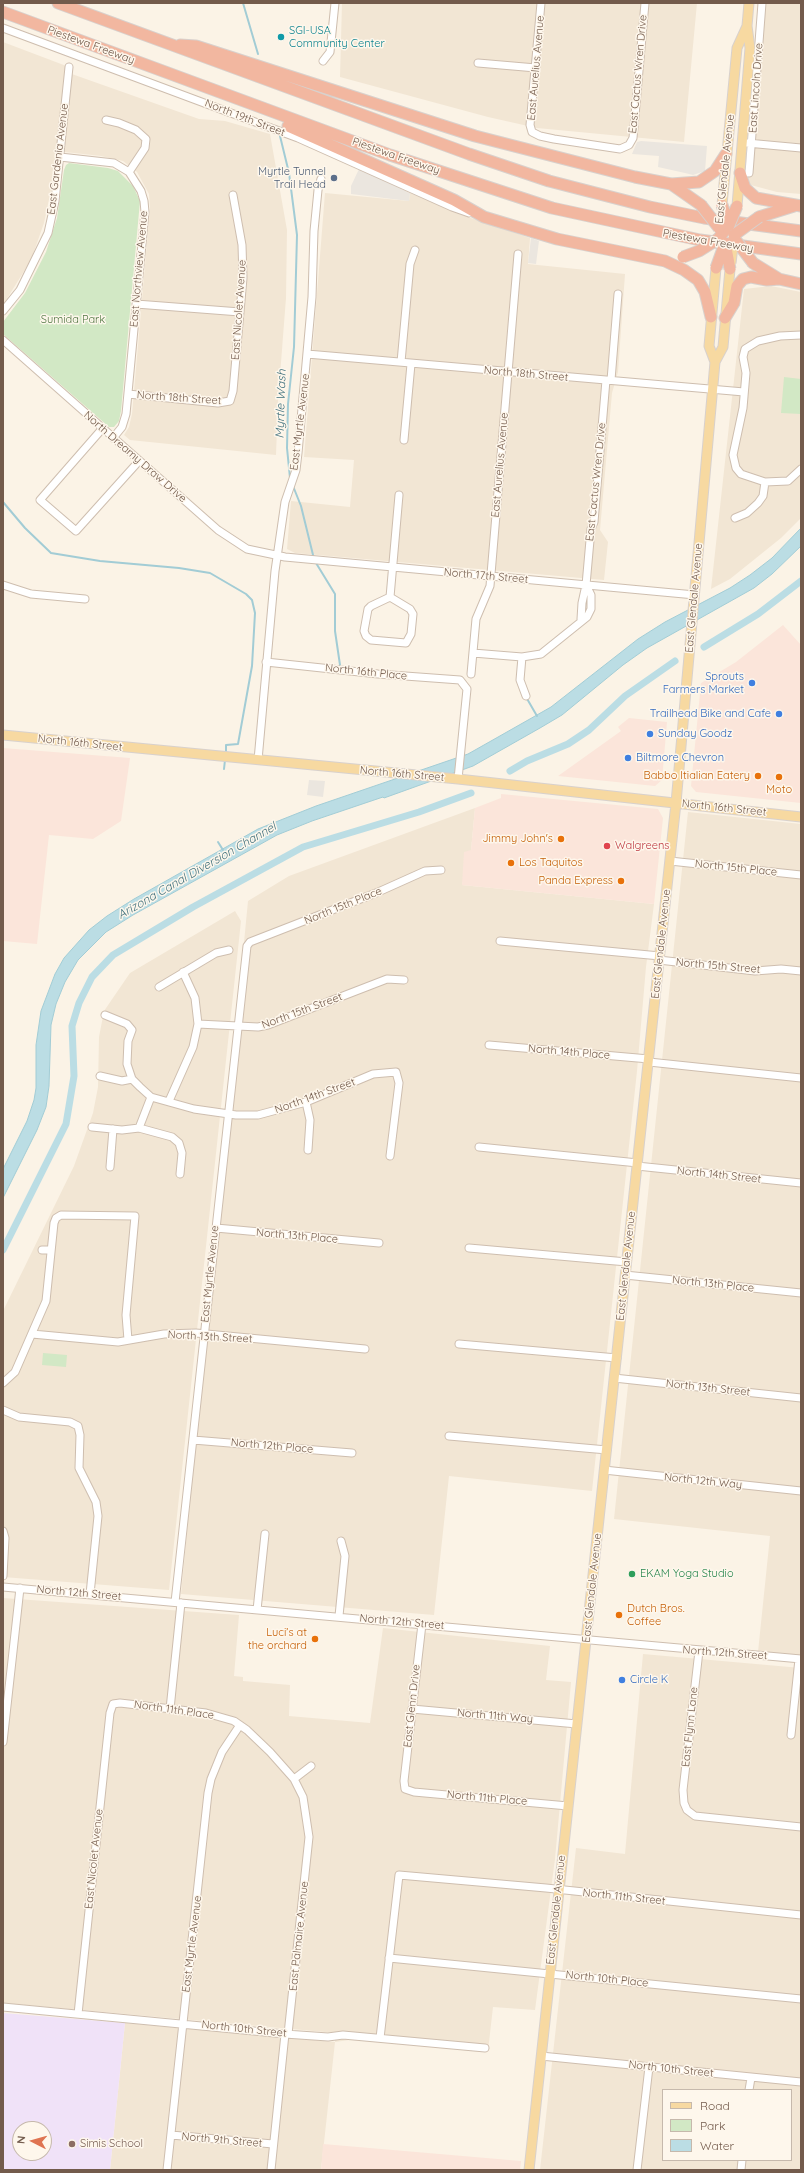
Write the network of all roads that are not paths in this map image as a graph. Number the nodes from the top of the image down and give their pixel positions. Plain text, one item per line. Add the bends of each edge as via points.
1 (58, 3) edge
2 (335, 3) edge
3 (542, 3) edge
4 (645, 3) edge
5 (749, 3) edge
6 (762, 3) edge
7 (3, 12) edge
8 (747, 26) junction
9 (3, 28) edge
10 (169, 45) junction
11 (322, 61) dead end
12 (478, 63) dead end
13 (69, 67) dead end
14 (536, 68) junction
15 (167, 73) junction
16 (106, 120) dead end
17 (532, 132) joint
18 (747, 144) junction
19 (801, 148) edge
20 (726, 154) junction
21 (60, 157) junction
22 (129, 172) junction
23 (745, 173) junction
24 (322, 179) dead end
25 (671, 184) junction
26 (233, 195) dead end
27 (722, 205) joint
28 (737, 206) joint
29 (798, 206) edge
30 (484, 217) junction
31 (801, 231) edge
32 (727, 235) junction
33 (415, 250) dead end
34 (518, 254) dead end
35 (801, 254) edge
36 (665, 261) junction
37 (716, 268) joint
38 (730, 269) joint
39 (779, 279) junction
40 (801, 284) edge
41 (618, 294) dead end
42 (136, 304) junction
43 (3, 311) edge
44 (240, 312) junction
45 (711, 317) junction
46 (725, 318) junction
47 (801, 335) edge
48 (3, 340) edge
49 (307, 354) junction
50 (401, 362) junction
51 (715, 362) junction
52 (411, 364) junction
53 (509, 373) junction
54 (609, 380) junction
55 (712, 389) junction
56 (744, 392) junction
57 (128, 394) junction
58 (230, 401) joint
59 (102, 429) junction
60 (113, 438) junction
61 (404, 440) dead end
62 (139, 461) junction
63 (801, 469) edge
64 (765, 482) junction
65 (399, 495) dead end
66 (735, 518) dead end
67 (277, 556) junction
68 (393, 567) junction
69 (490, 576) junction
70 (3, 585) edge
71 (586, 585) junction
72 (695, 595) junction
73 (390, 597) junction
74 (85, 600) dead end
75 (473, 653) junction
76 (522, 657) junction
77 (266, 662) junction
78 (471, 674) dead end
79 (526, 696) dead end
80 (3, 735) edge
81 (258, 760) junction
82 (461, 780) junction
83 (676, 803) junction
84 (801, 817) edge
85 (670, 861) junction
86 (441, 870) dead end
87 (801, 875) edge
88 (500, 941) dead end
89 (247, 946) joint
90 (230, 950) dead end
91 (660, 958) junction
92 (183, 972) junction
93 (801, 972) edge
94 (404, 980) dead end
95 (159, 987) dead end
96 (105, 1015) dead end
97 (198, 1024) junction
98 (238, 1025) junction
99 (489, 1044) dead end
100 (649, 1060) junction
101 (100, 1076) dead end
102 (801, 1078) edge
103 (132, 1079) junction
104 (151, 1096) junction
105 (170, 1101) junction
106 (306, 1102) junction
107 (228, 1114) junction
108 (92, 1126) dead end
109 (139, 1128) junction
110 (113, 1129) junction
111 (479, 1147) dead end
112 (308, 1150) dead end
113 (390, 1156) dead end
114 (638, 1164) junction
115 (110, 1167) dead end
116 (180, 1174) dead end
117 (801, 1184) edge
118 (216, 1228) junction
119 (379, 1243) dead end
120 (469, 1248) dead end
121 (42, 1250) dead end
122 (51, 1250) junction
123 (627, 1262) junction
124 (625, 1275) junction
125 (801, 1293) edge
126 (32, 1334) junction
127 (204, 1334) junction
128 (128, 1340) junction
129 (459, 1344) dead end
130 (365, 1349) dead end
131 (617, 1358) junction
132 (614, 1378) junction
133 (3, 1384) edge
134 (801, 1398) edge
135 (3, 1410) edge
136 (449, 1436) dead end
137 (192, 1440) junction
138 (607, 1450) junction
139 (352, 1453) dead end
140 (604, 1470) junction
141 (801, 1491) edge
142 (3, 1530) edge
143 (265, 1534) dead end
144 (342, 1541) dead end
145 (3, 1576) edge
146 (3, 1587) edge
147 (20, 1588) junction
148 (90, 1594) junction
149 (178, 1603) junction
150 (257, 1610) junction
151 (339, 1616) junction
152 (422, 1624) junction
153 (586, 1641) junction
154 (699, 1651) junction
155 (800, 1659) edge
156 (113, 1704) joint
157 (170, 1709) junction
158 (412, 1709) junction
159 (577, 1724) junction
160 (240, 1725) junction
161 (791, 1735) dead end
162 (3, 1742) edge
163 (312, 1766) dead end
164 (294, 1779) junction
165 (405, 1789) joint
166 (568, 1806) junction
167 (801, 1827) edge
168 (309, 1837) joint
169 (559, 1890) junction
170 (801, 1915) edge
171 (389, 1958) junction
172 (550, 1973) junction
173 (801, 1999) edge
174 (3, 2008) edge
175 (78, 2014) junction
176 (182, 2023) junction
177 (286, 2034) junction
178 (380, 2038) junction
179 (485, 2048) dead end
180 (541, 2056) junction
181 (648, 2067) junction
182 (751, 2078) junction
183 (801, 2082) edge
184 (750, 2089) edge
185 (171, 2135) junction
186 (274, 2144) junction
187 (167, 2170) edge
188 (271, 2170) edge
189 (529, 2170) edge
190 (637, 2170) edge

1 - 10 highway, Piestewa Freeway
2 - 11 street via 330,52
3 - 14 street, East Aurelius Avenue
4 - 17 street, East Cactus Wren Drive via 633,138 629,145 620,149 583,145
5 - 8 main road, East Glendale Avenue
6 - 18 street, East Lincoln Drive
7 - 15 highway, Piestewa Freeway
8 - 18 main road, East Glendale Avenue via 750,48
8 - 20 main road, East Glendale Avenue via 736,48
9 - 30 street, North 19th Street via 298,138 452,207
10 - 25 highway via 196,46 512,146
10 - 31 highway, Piestewa Freeway via 549,181 650,207 767,228
12 - 14 street
13 - 21 street, East Gardenia Avenue
14 - 17 street, East Aurelius Avenue via 530,125
15 - 30 highway via 205,93 300,130 386,169 454,200
15 - 35 highway, Piestewa Freeway via 390,155 552,208 700,240
16 - 22 street via 136,130 146,139 145,148
18 - 19 street
18 - 23 main road, East Glendale Avenue
20 - 25 highway via 715,171 705,179 691,184
20 - 27 main road, East Glendale Avenue
21 - 22 street, East Northview Avenue via 114,163
21 - 43 street, East Gardenia Avenue via 48,233 20,290
22 - 42 street, East Northview Avenue via 141,191 145,212
23 - 28 main road, East Glendale Avenue
23 - 29 highway via 745,188 756,198
24 - 49 street, East Myrtle Avenue via 318,190 314,231
25 - 32 highway, bridge via 701,205
26 - 44 street, East Nicolet Avenue via 242,253
27 - 32 highway, bridge
28 - 32 highway, bridge
29 - 32 highway, bridge via 759,217
30 - 36 highway via 557,239
32 - 36 highway, bridge via 699,251
32 - 37 highway, bridge
32 - 38 highway, bridge
32 - 39 highway, bridge via 753,264
33 - 50 street via 410,264
34 - 53 street, East Aurelius Avenue
36 - 45 highway via 698,280 706,292
37 - 45 main road, East Glendale Avenue
38 - 46 main road, East Glendale Avenue
39 - 40 highway
39 - 46 highway via 743,279 737,286 734,303
41 - 54 street, East Cactus Wren Drive
42 - 44 street
42 - 57 street, East Northview Avenue
44 - 58 street, East Nicolet Avenue
45 - 51 main road, East Glendale Avenue via 708,346
46 - 51 main road, East Glendale Avenue via 723,347
47 - 56 street via 758,341 745,349
48 - 59 street, North Dreamy Draw Drive via 43,380
49 - 50 street, North 18th Street
49 - 67 street, East Myrtle Avenue via 297,464 285,502
50 - 52 street, North 18th Street
51 - 55 main road, East Glendale Avenue
52 - 53 street, North 18th Street
52 - 61 street
53 - 54 street, North 18th Street
53 - 69 street, East Aurelius Avenue
54 - 55 street, North 18th Street
54 - 71 street, East Cactus Wren Drive
55 - 56 street, North 18th Street
55 - 72 main road, East Glendale Avenue
56 - 64 street via 734,462 741,474
57 - 58 street, North 18th Street via 218,403
57 - 60 street, East Northview Avenue via 122,427
59 - 60 street, North Dreamy Draw Drive
59 - 62 street via 40,500 76,531
60 - 62 street, North Dreamy Draw Drive
62 - 67 street, North Dreamy Draw Drive via 230,540 247,549
63 - 64 street via 788,482
64 - 66 street via 758,503
65 - 68 street
67 - 68 street, North 17th Street
67 - 77 street, East Myrtle Avenue
68 - 69 street, North 17th Street
68 - 73 street
69 - 71 street, North 17th Street
69 - 75 street, East Aurelius Avenue via 486,597 476,619
70 - 74 street via 31,594
71 - 72 street, North 17th Street
71 - 76 street, East Cactus Wren Drive via 581,620 547,651 535,657
72 - 83 main road, East Glendale Avenue
73 - 73 street via 410,609 413,614 411,634 406,643 371,640 364,631 368,609
75 - 76 street
75 - 78 street, East Aurelius Avenue
76 - 79 street via 520,680
77 - 81 street, East Myrtle Avenue
77 - 82 street, North 16th Place via 460,680 467,689
80 - 81 main road, North 16th Street
81 - 82 main road, North 16th Street
82 - 83 main road, North 16th Street
83 - 84 main road, North 16th Street
83 - 85 main road, East Glendale Avenue
85 - 87 street, North 15th Place
85 - 91 main road, East Glendale Avenue
86 - 89 street, North 15th Place via 425,872 250,942
88 - 91 street, North 15th Street
89 - 98 street, East Myrtle Avenue
90 - 92 street via 216,952
91 - 93 street, North 15th Street via 755,971 781,969
91 - 100 main road, East Glendale Avenue
92 - 95 street
92 - 97 street via 195,998
94 - 98 street, North 15th Street via 387,980 268,1025
96 - 103 street via 126,1024 132,1030 128,1041 127,1064
97 - 98 street, North 15th Street
97 - 105 street via 193,1047
98 - 107 street, East Myrtle Avenue
99 - 100 street, North 14th Place
100 - 102 street, North 14th Place
100 - 114 main road, East Glendale Avenue
101 - 103 street via 122,1081
103 - 104 street, North 14th Street
104 - 105 street, North 14th Street
104 - 109 street
105 - 107 street, North 14th Street via 194,1109
106 - 107 street, North 14th Street via 258,1115
106 - 112 street via 310,1120
106 - 113 street, North 14th Street via 373,1074 396,1072 399,1083
107 - 118 street, East Myrtle Avenue
108 - 110 street
109 - 110 street
109 - 116 street via 172,1137 179,1143 182,1153
110 - 115 street
111 - 114 street, North 14th Street
114 - 117 street, North 14th Street
114 - 123 main road, East Glendale Avenue
118 - 119 street, North 13th Place
118 - 127 street, East Myrtle Avenue
120 - 123 street
121 - 122 street
122 - 126 street via 48,1294
122 - 128 street via 54,1223 61,1215 134,1216 126,1315
123 - 124 main road, East Glendale Avenue
124 - 125 street, North 13th Place
124 - 131 main road, East Glendale Avenue
126 - 128 street, North 13th Street via 118,1342
126 - 133 street via 15,1372
127 - 128 street, North 13th Street via 164,1334
127 - 130 street, North 13th Street
127 - 137 street, East Myrtle Avenue
129 - 131 street
131 - 132 main road, East Glendale Avenue
132 - 134 street, North 13th Street
132 - 138 main road, East Glendale Avenue
135 - 148 street via 19,1417 70,1422 78,1426 79,1468 96,1502 98,1516
136 - 138 street
137 - 139 street, North 12th Place
137 - 149 street, East Myrtle Avenue
138 - 140 main road, East Glendale Avenue
140 - 141 street, North 12th Way
140 - 153 main road, East Glendale Avenue
142 - 145 street
143 - 150 street
144 - 151 street via 345,1556
146 - 147 street, North 12th Street
147 - 148 street, North 12th Street
147 - 162 street
148 - 149 street, North 12th Street
149 - 150 street, North 12th Street
149 - 157 street, East Myrtle Avenue
150 - 151 street, North 12th Street
151 - 152 street, North 12th Street
152 - 153 street, North 12th Street
152 - 158 street, East Glenn Drive
153 - 154 street, North 12th Street
153 - 159 main road, East Glendale Avenue
154 - 155 street, North 12th Street
154 - 167 street, East Flynn Lane via 683,1790 687,1810 695,1816
155 - 161 street
156 - 157 street, North 11th Place
156 - 175 street, East Nicolet Avenue
157 - 160 street, North 11th Place via 206,1713
158 - 159 street, North 11th Way
158 - 165 street, East Glenn Drive
159 - 166 main road, East Glendale Avenue
160 - 164 street, North 11th Place via 270,1752
160 - 176 street, East Myrtle Avenue via 222,1752 208,1793
163 - 164 street
164 - 168 street, North 11th Place via 303,1797
165 - 166 street, North 11th Place
166 - 169 main road, East Glendale Avenue
168 - 177 street, East Palmaire Avenue
169 - 170 street, North 11th Street
169 - 171 street, North 11th Street via 399,1875
169 - 172 main road, East Glendale Avenue
171 - 172 street, North 10th Place
171 - 178 street
172 - 173 street, North 10th Place
172 - 180 main road, East Glendale Avenue
174 - 175 street, North 10th Street
175 - 176 street, North 10th Street
176 - 177 street, North 10th Street
176 - 185 street, East Myrtle Avenue
177 - 178 street, North 10th Street
177 - 186 street, East Palmaire Avenue
178 - 179 street, North 10th Street
180 - 181 street, North 10th Street
180 - 189 main road, East Glendale Avenue
181 - 182 street, North 10th Street
181 - 190 street
182 - 183 street, North 10th Street
182 - 184 street
185 - 186 street, North 9th Street
185 - 187 street, East Myrtle Avenue
186 - 188 street, East Palmaire Avenue

